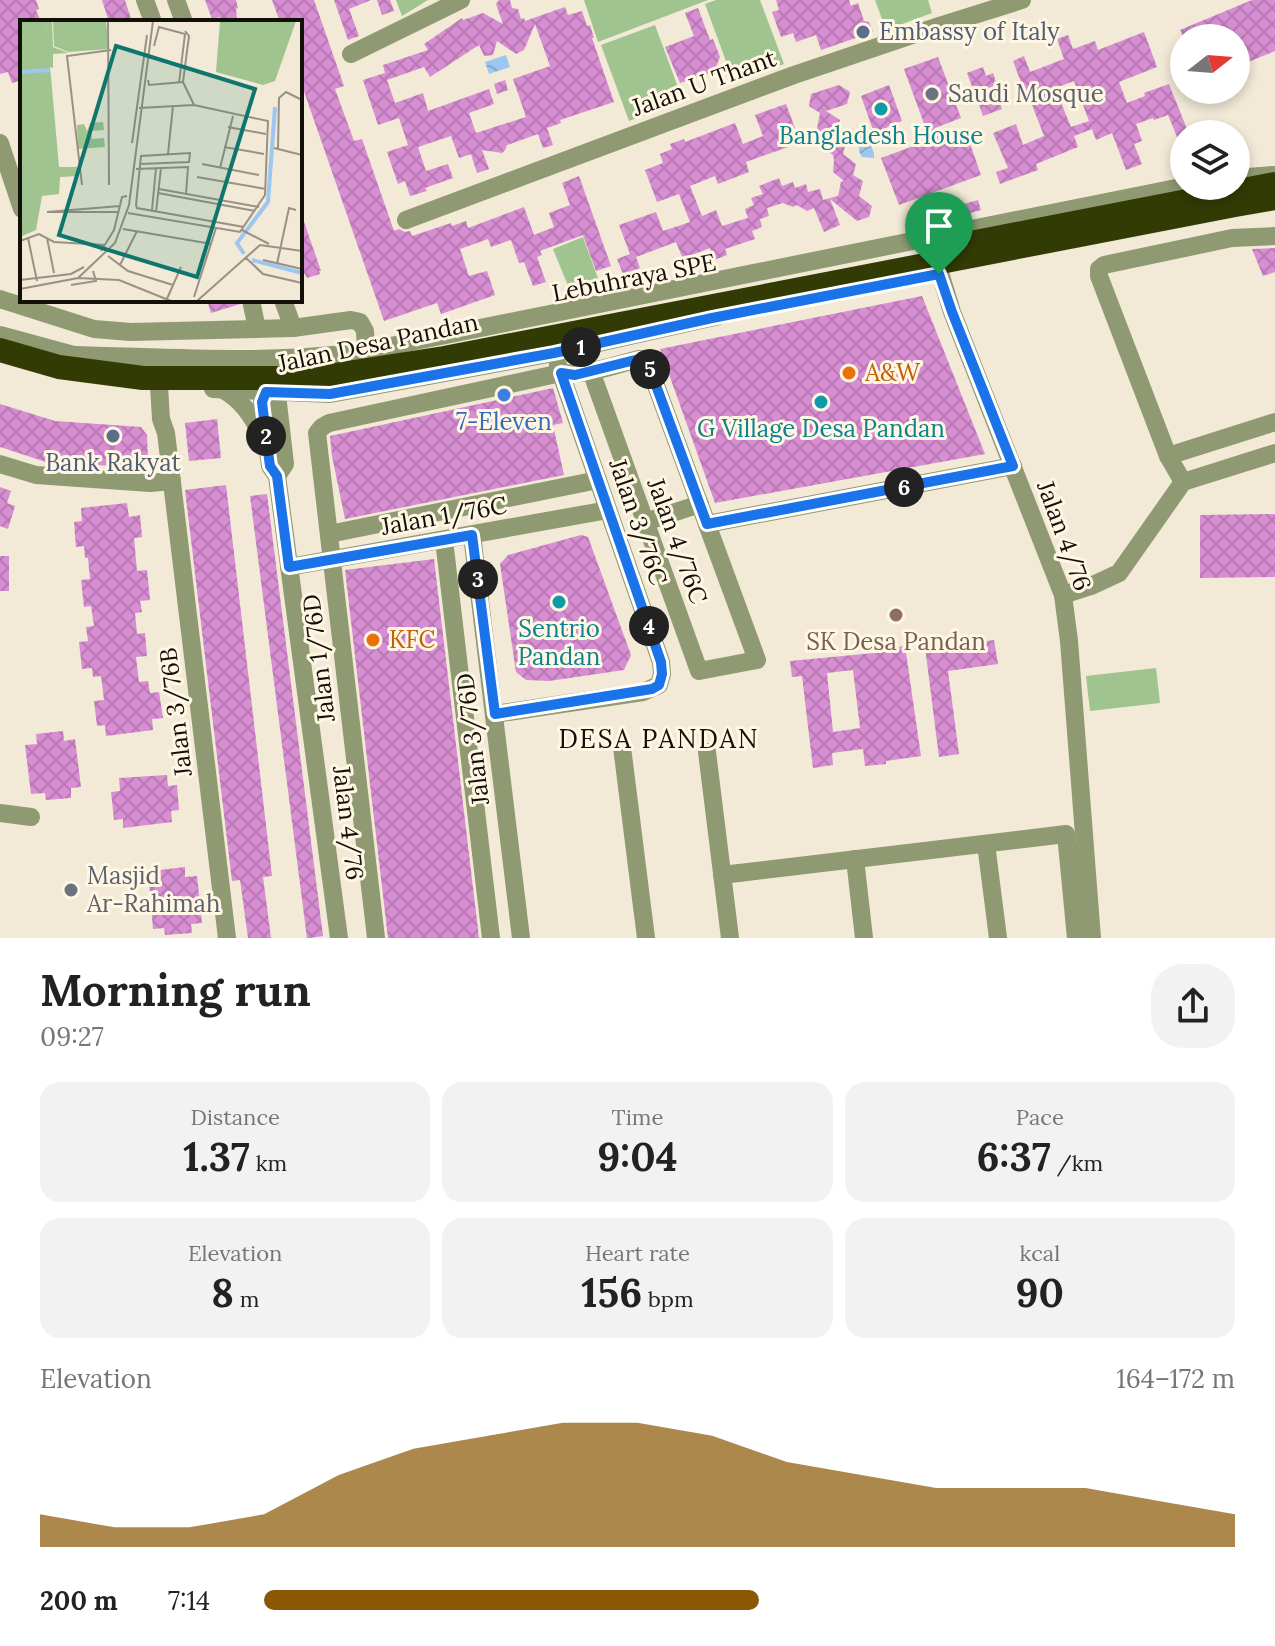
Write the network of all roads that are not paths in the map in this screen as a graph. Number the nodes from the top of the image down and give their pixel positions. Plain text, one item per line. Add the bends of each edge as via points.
1 (145, 0) edge
2 (176, 0) edge
3 (461, 0) edge
4 (1022, 0) edge
5 (152, 20) edge
6 (183, 20) edge
7 (351, 54) dead end
8 (0, 143) edge
9 (1275, 175) edge
10 (1250, 177) edge
11 (1275, 184) edge
12 (1170, 189) edge
13 (1275, 199) edge
14 (20, 203) edge
15 (1275, 207) edge
16 (406, 220) dead end
17 (996, 224) junction
18 (1275, 236) edge
19 (851, 254) junction
20 (936, 261) junction
21 (0, 299) edge
22 (20, 302) edge
23 (251, 302) edge
24 (284, 302) edge
25 (27, 303) edge
26 (293, 328) junction
27 (257, 329) junction
28 (0, 336) edge
29 (0, 350) edge
30 (366, 351) junction
31 (554, 353) junction
32 (72, 355) junction
33 (336, 355) junction
34 (0, 357) edge
35 (591, 371) junction
36 (561, 373) junction
37 (159, 386) junction
38 (221, 389) junction
39 (266, 392) junction
40 (305, 395) junction
41 (1275, 422) edge
42 (281, 428) junction
43 (267, 444) junction
44 (1275, 453) edge
45 (1168, 456) junction
46 (0, 464) edge
47 (1013, 466) junction
48 (277, 476) junction
49 (598, 480) junction
50 (172, 481) junction
51 (1183, 482) junction
52 (700, 504) junction
53 (608, 510) junction
54 (645, 522) junction
55 (707, 524) junction
56 (329, 534) junction
57 (472, 535) junction
58 (444, 540) junction
59 (332, 561) junction
60 (289, 567) junction
61 (1063, 595) junction
62 (495, 714) junction
63 (622, 747) dead end
64 (707, 752) dead end
65 (0, 813) edge
66 (31, 817) dead end
67 (986, 844) junction
68 (855, 859) junction
69 (722, 875) junction
70 (227, 938) edge
71 (339, 938) edge
72 (376, 938) edge
73 (491, 938) edge
74 (521, 938) edge
75 (646, 938) edge
76 (730, 938) edge
77 (864, 938) edge
78 (998, 938) edge
79 (1076, 938) edge
80 (1092, 938) edge

1 - 5 street
2 - 6 street
3 - 7 street
4 - 16 street, Jalan U Thant via 794,75
8 - 14 street
9 - 10 street
11 - 28 highway, Lebuhraya SPE via 357,360 145,364 62,355
12 - 17 street, Jalan Desa Pandan
13 - 20 street, Jalan Desa Pandan via 1198,207
13 - 29 highway, Lebuhraya SPE, bridge via 315,378 143,378 59,367
15 - 20 street, Jalan Desa Pandan
17 - 19 street, Jalan Desa Pandan
17 - 20 street via 942,238 935,243
18 - 45 street via 1232,238 1099,269
19 - 20 street via 926,244
19 - 30 street, Jalan Desa Pandan
20 - 31 street, Jalan Desa Pandan
20 - 39 street, Jalan Desa Pandan via 347,371
20 - 47 street, Jalan 4/76
21 - 22 street
23 - 27 street
24 - 26 street
25 - 27 street via 94,329
26 - 27 street
26 - 30 street via 360,322
28 - 32 street
30 - 33 street, Jalan Desa Pandan
31 - 36 street, Jalan 3/76C
31 - 40 street, Jalan Desa Pandan
32 - 33 street, Jalan Desa Pandan
32 - 39 street via 118,364 248,370 263,379
33 - 39 street via 285,369
34 - 37 street via 67,377
35 - 36 street
35 - 52 street via 647,361
35 - 54 street, Jalan 4/76C
36 - 49 street, Jalan 3/76C
36 - 56 street, Jalan 1/76D via 322,427 317,433
37 - 38 street
37 - 50 street, Jalan 3/76B
38 - 39 street
38 - 43 street via 251,414
39 - 40 street, Jalan Desa Pandan
39 - 42 street, Jalan 4/76 via 278,403
39 - 43 street, Jalan 4/76 via 262,402
40 - 42 street via 293,400
41 - 45 street
42 - 48 street, Jalan 4/76 via 285,464
43 - 48 street, Jalan 4/76
44 - 51 street
45 - 51 street
46 - 50 street via 36,475
47 - 55 street
47 - 61 street, Jalan 4/76
48 - 60 street, Jalan 4/76
49 - 53 street, Jalan 3/76C
49 - 56 street, Jalan 1/76C
50 - 70 street, Jalan 3/76B
51 - 61 street via 1119,573
52 - 54 street
52 - 55 street
53 - 57 street, Jalan 1/76C
53 - 62 street, Jalan 3/76C via 661,662 659,685 643,692
54 - 55 street, Jalan 4/76C via 699,671 757,660
56 - 59 street, Jalan 1/76D
57 - 58 street, Jalan 1/76C
57 - 62 street, Jalan 3/76D
58 - 59 street, Jalan 1/76C
58 - 73 street
59 - 60 street, Jalan 1/76C
59 - 72 street, Jalan 1/76D
60 - 71 street, Jalan 4/76
61 - 80 street, Jalan 4/76
62 - 74 street, Jalan 3/76D
63 - 75 street
64 - 69 street
65 - 66 street
67 - 68 street
67 - 78 street
67 - 79 street via 1066,834
68 - 69 street
68 - 77 street
69 - 76 street

